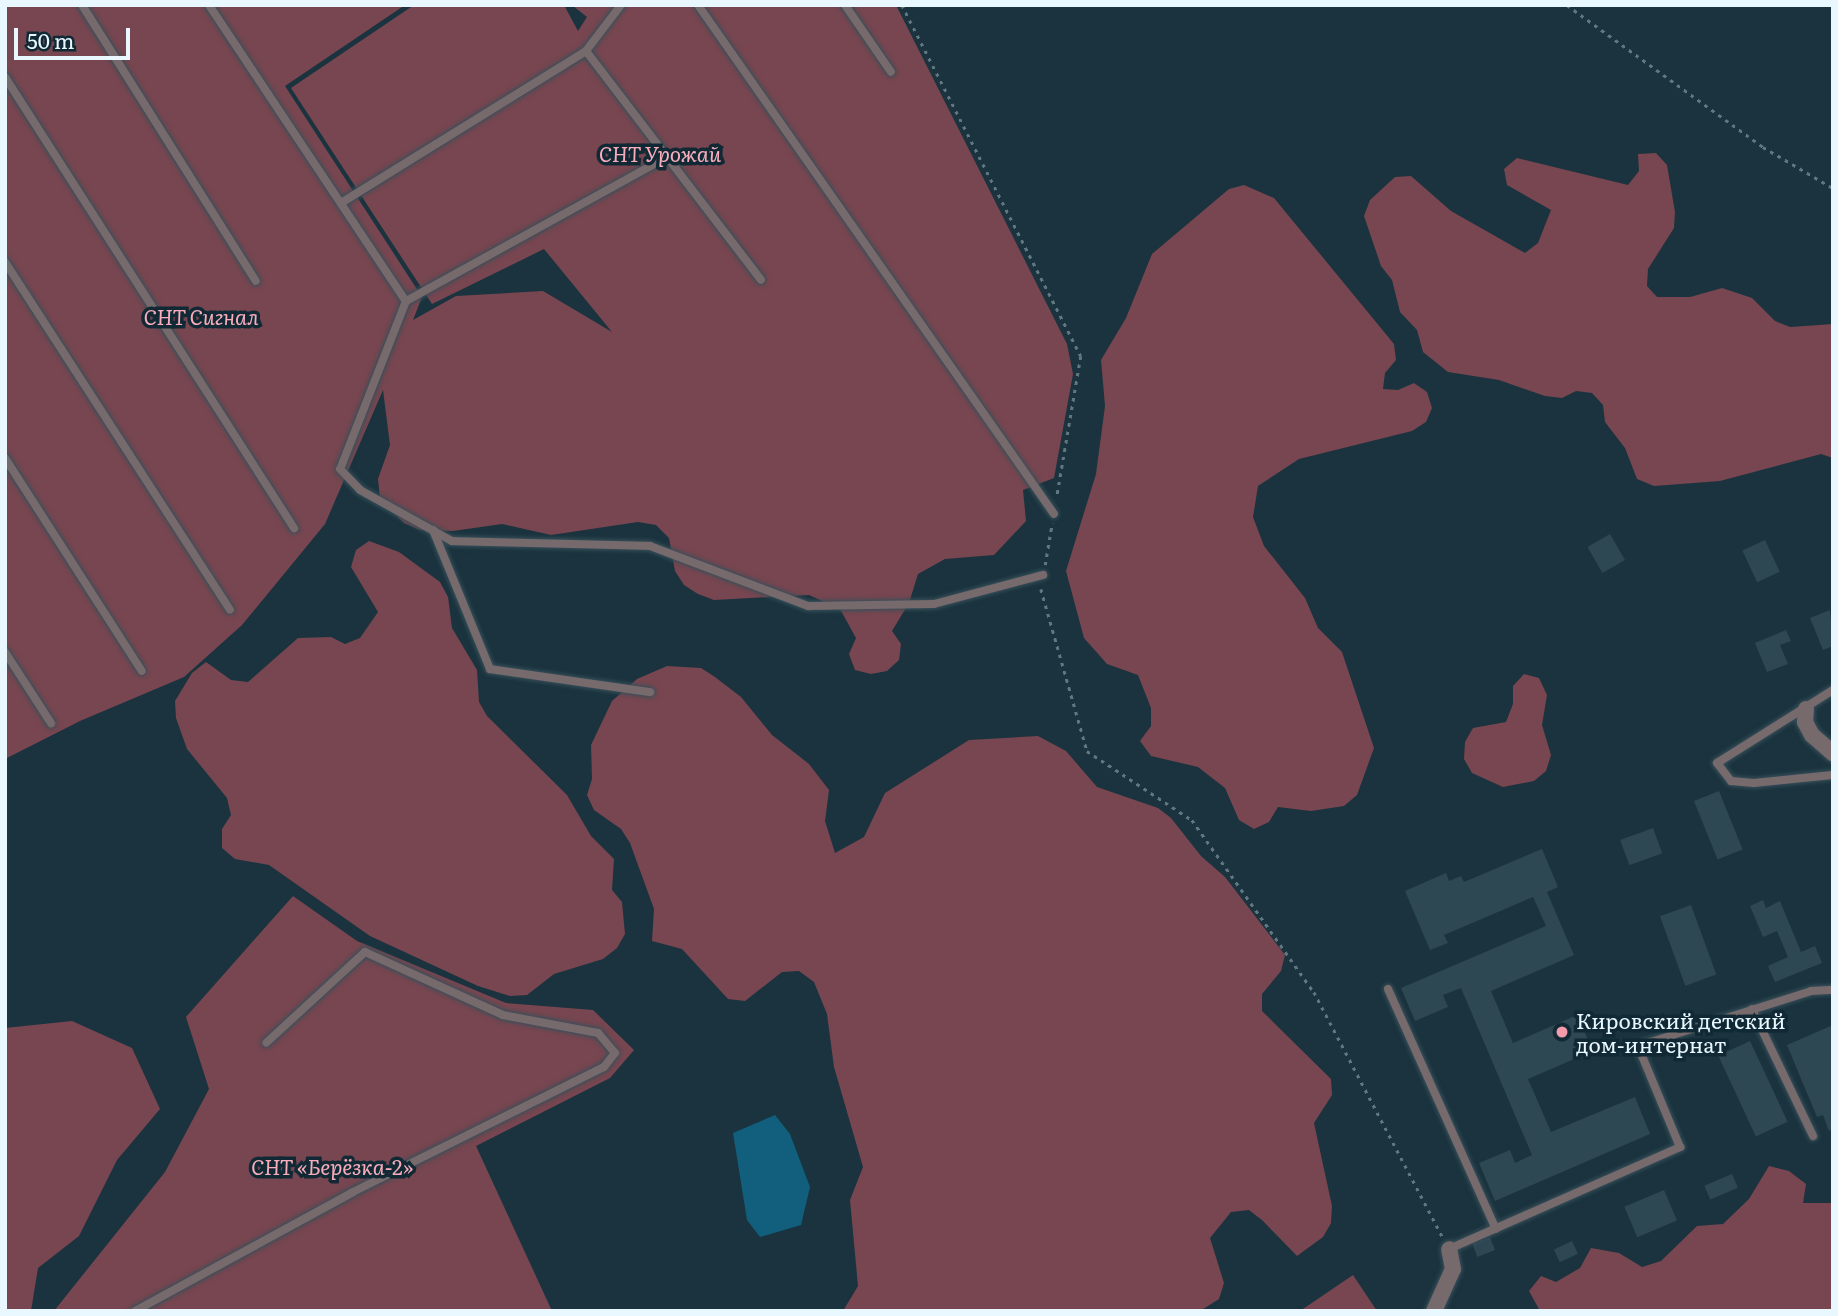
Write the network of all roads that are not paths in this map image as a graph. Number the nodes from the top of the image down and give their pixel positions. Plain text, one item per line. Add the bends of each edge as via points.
1 (82, 5) edge
2 (209, 5) edge
3 (621, 5) edge
4 (698, 5) edge
5 (845, 5) edge
6 (586, 51) junction
7 (891, 72) dead end
8 (5, 77) edge
9 (667, 157) junction
10 (341, 203) junction
11 (5, 262) edge
12 (761, 280) dead end
13 (256, 281) dead end
14 (406, 301) junction
15 (5, 458) edge
16 (1054, 514) road end
17 (294, 528) dead end
18 (433, 530) junction
19 (1043, 575) road end
20 (230, 610) dead end
21 (5, 652) edge
22 (142, 671) dead end
23 (1833, 690) edge
24 (650, 692) dead end
25 (1806, 709) junction
26 (51, 723) dead end
27 (1833, 753) edge
28 (1833, 775) edge
29 (1388, 989) dead end
30 (1833, 990) edge
31 (1752, 1009) junction
32 (267, 1043) dead end
33 (1813, 1136) dead end
34 (1496, 1228) junction
35 (1449, 1249) joint
36 (135, 1311) edge
37 (1434, 1311) edge

1 - 13 lane
2 - 10 lane
3 - 6 lane
4 - 16 lane
5 - 7 lane
6 - 9 lane
6 - 10 lane
8 - 17 lane
9 - 12 lane
9 - 14 lane
10 - 14 lane
11 - 20 lane
14 - 18 lane via 340,470 360,490
15 - 22 lane
18 - 19 lane via 452,541 650,546 808,606 934,604
18 - 24 lane via 490,669
21 - 26 lane
23 - 25 lane
25 - 27 street via 1805,722 1812,736
25 - 28 lane via 1717,763 1731,780 1754,783
29 - 34 lane
30 - 31 lane
31 - 33 lane
31 - 34 lane via 1638,1046 1680,1147
32 - 36 lane via 365,953 503,1015 598,1034 615,1053 604,1067 353,1192
34 - 35 lane
35 - 37 street via 1453,1269

